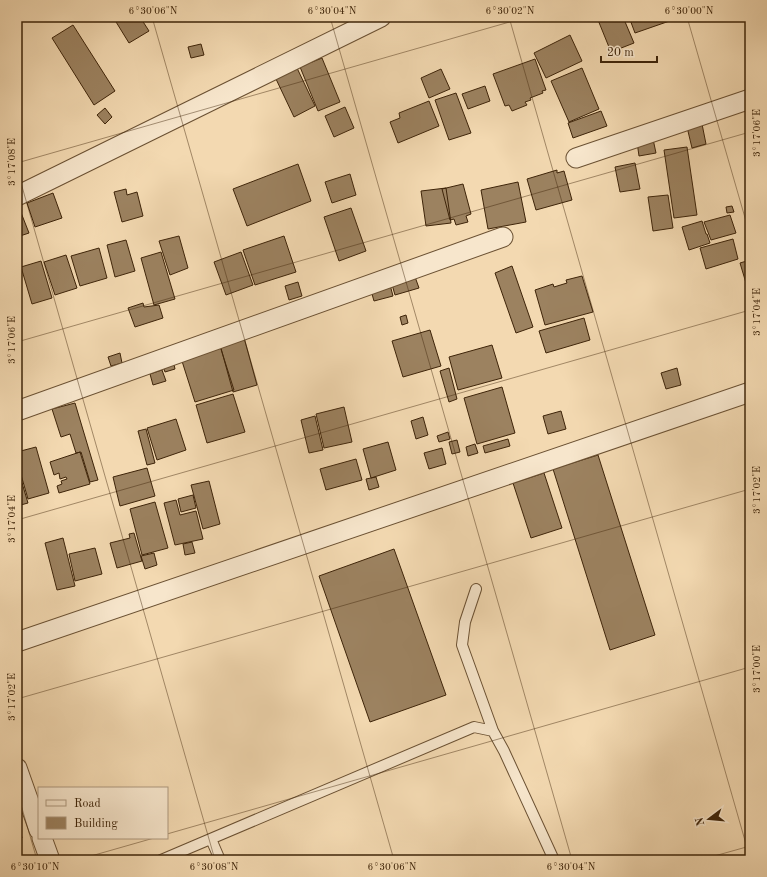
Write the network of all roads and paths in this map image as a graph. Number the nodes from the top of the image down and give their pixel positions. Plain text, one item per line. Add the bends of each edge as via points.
1 (381, 17) edge
2 (750, 99) edge
3 (576, 158) dead end
4 (17, 196) edge
5 (503, 237) dead end
6 (750, 392) edge
7 (17, 411) edge
8 (476, 589) dead end
9 (17, 642) edge
10 (493, 731) junction
11 (17, 768) edge
12 (38, 827) edge
13 (42, 839) edge
14 (211, 839) junction
15 (50, 860) edge
16 (161, 860) edge
17 (220, 860) edge
18 (554, 860) edge

1 - 4 street
2 - 3 street
5 - 7 street
6 - 9 street
8 - 10 lane via 465,622 462,645
10 - 14 lane via 474,727
10 - 18 lane
11 - 12 street
13 - 15 street
14 - 16 lane
14 - 17 lane

